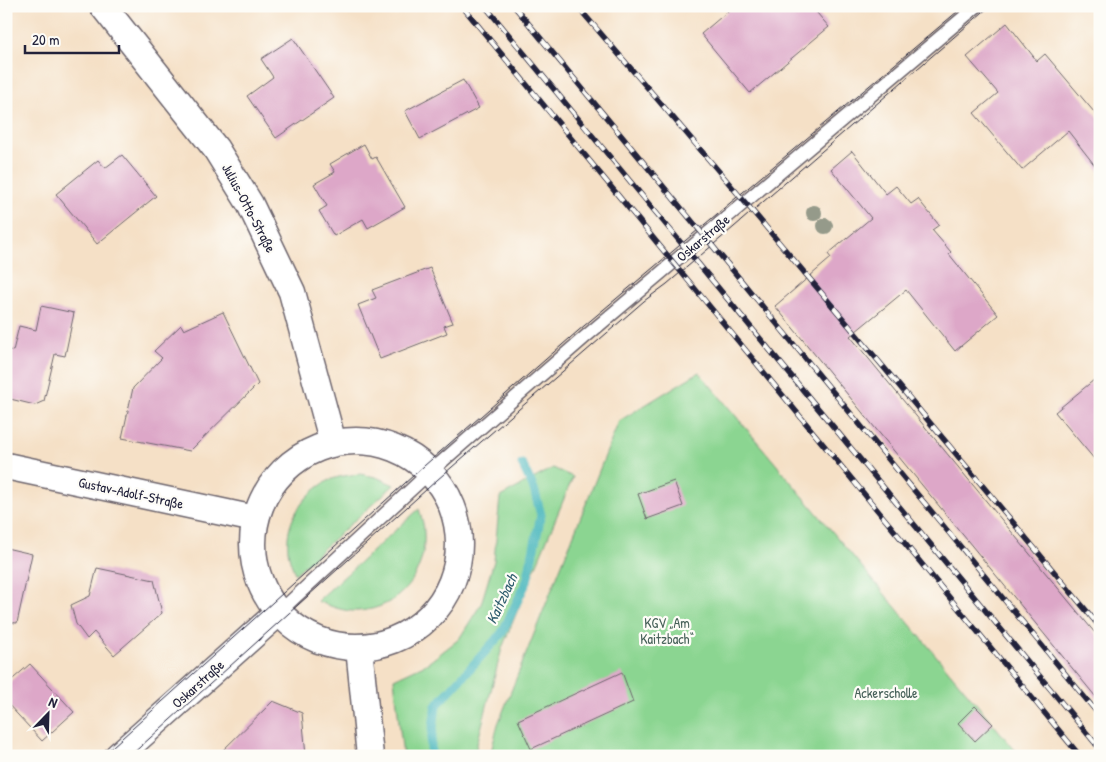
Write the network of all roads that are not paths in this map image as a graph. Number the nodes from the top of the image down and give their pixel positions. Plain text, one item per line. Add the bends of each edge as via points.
1 (103, 6) edge
2 (977, 6) edge
3 (333, 443) junction
4 (6, 466) edge
5 (430, 472) junction
6 (255, 519) junction
7 (278, 613) junction
8 (359, 648) junction
9 (118, 756) edge
10 (370, 756) edge

1 - 3 street, Julius-Otto-Straße via 216,149 250,204 292,292
2 - 5 lane, Oskarstraße
3 - 5 street via 365,441 397,449
3 - 6 street via 306,453 283,470 265,493
4 - 6 street, Gustav-Adolf-Straße
5 - 7 lane, Oskarstraße
5 - 8 street via 453,508 460,541 456,573 442,603 420,626 391,642
6 - 7 street via 252,548 257,578
7 - 8 street via 305,635 332,645
7 - 9 street, Oskarstraße
8 - 10 street

